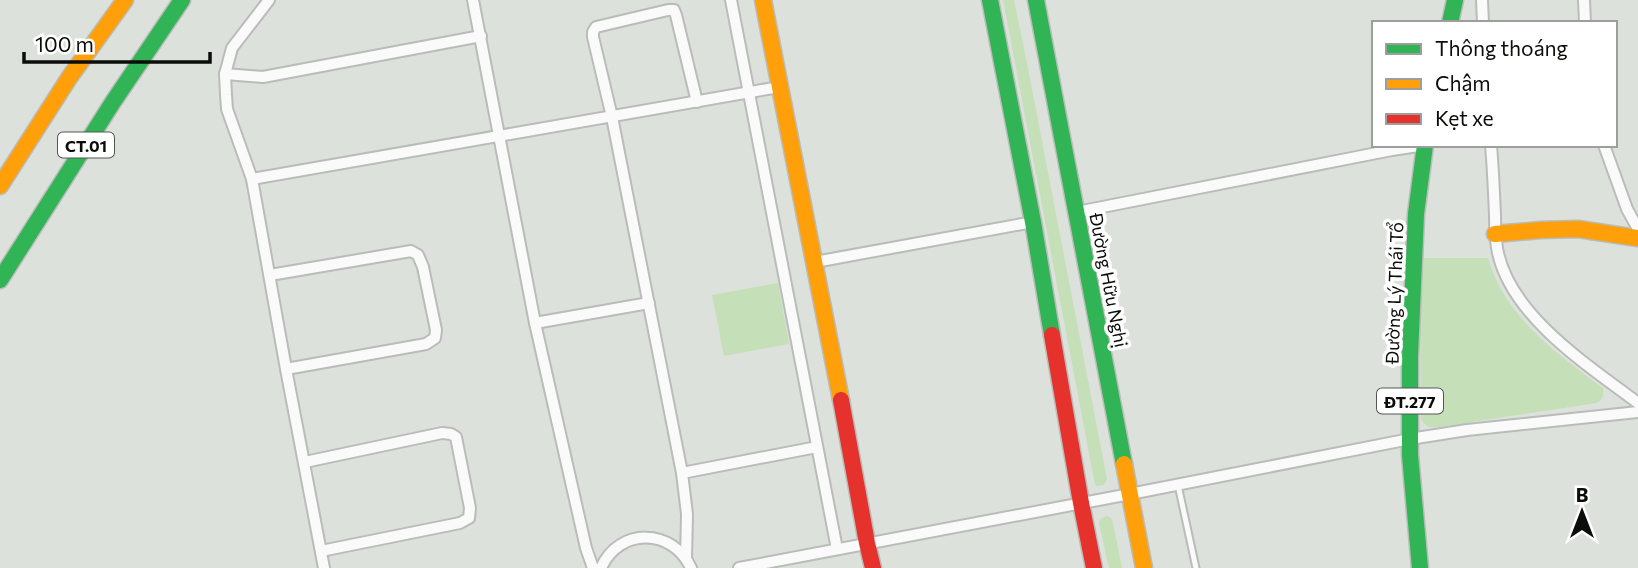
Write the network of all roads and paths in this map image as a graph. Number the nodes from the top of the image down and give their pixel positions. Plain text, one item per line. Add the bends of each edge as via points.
1 (125, 0) edge
2 (269, 0) edge
3 (473, 0) edge
4 (731, 0) edge
5 (763, 0) edge
6 (990, 0) edge
7 (1036, 0) edge
8 (1455, 0) edge
9 (1482, 0) edge
10 (1584, 0) edge
11 (180, 4) edge
12 (1450, 21) edge
13 (1483, 21) edge
14 (1585, 21) edge
15 (481, 36) junction
16 (225, 74) junction
17 (779, 87) junction
18 (748, 93) junction
19 (697, 102) junction
20 (612, 117) junction
21 (498, 135) junction
22 (1412, 147) edge
23 (1425, 147) edge
24 (1492, 147) edge
25 (1605, 147) edge
26 (252, 179) junction
27 (0, 186) edge
28 (1077, 212) junction
29 (1032, 222) junction
30 (1638, 229) edge
31 (1495, 234) junction
32 (1638, 238) edge
33 (815, 262) junction
34 (270, 275) junction
35 (0, 280) edge
36 (649, 303) junction
37 (535, 323) junction
38 (286, 369) junction
39 (1638, 403) edge
40 (1638, 412) edge
41 (1410, 439) junction
42 (817, 447) junction
43 (305, 462) junction
44 (682, 473) junction
45 (1178, 485) junction
46 (1130, 494) junction
47 (1081, 503) junction
48 (867, 543) junction
49 (837, 549) junction
50 (321, 551) junction
51 (689, 564) edge
52 (324, 568) edge
53 (593, 568) edge
54 (601, 568) edge
55 (739, 568) edge
56 (873, 568) edge
57 (1094, 568) edge
58 (1144, 568) edge
59 (1196, 568) edge
60 (1420, 568) edge

1 - 27 main road, CT.01
2 - 16 street via 232,48
3 - 15 street
4 - 18 street
5 - 17 main road
6 - 29 main road
7 - 28 main road, Đường Hữu Nghị
8 - 12 main road
9 - 13 street
10 - 14 street
11 - 35 main road, CT.01
15 - 16 street via 263,76
15 - 21 street
16 - 26 street via 228,109
17 - 18 street
17 - 33 main road
18 - 19 street
18 - 42 street
19 - 20 street
19 - 20 street via 676,15 667,10 596,27 593,32
20 - 21 street
20 - 36 street
21 - 26 street
21 - 37 street
22 - 28 street
23 - 41 main road, Đường Lý Thái Tổ / ĐT.277 via 1412,279
24 - 31 street
25 - 30 street
26 - 34 street
28 - 46 main road, Đường Hữu Nghị
29 - 33 street
29 - 47 main road
31 - 32 main road via 1578,229
31 - 39 street via 1506,274 1527,309 1564,346
33 - 48 main road
34 - 38 street
34 - 38 street via 411,251 423,267 436,330 435,338 426,344
36 - 37 street
36 - 44 street
37 - 53 street
38 - 43 street
40 - 41 street
41 - 45 street
41 - 60 main road, Đường Lý Thái Tổ / ĐT.277
42 - 44 street
42 - 49 street
43 - 50 street
43 - 50 street via 452,434 470,508 469,517 460,523
44 - 51 street
45 - 46 street
45 - 59 lane
46 - 47 street
46 - 58 main road, Đường Hữu Nghị
47 - 48 street
47 - 57 main road
48 - 49 street
48 - 56 main road
49 - 55 street
50 - 52 street
51 - 54 street via 665,541 643,538 617,547

